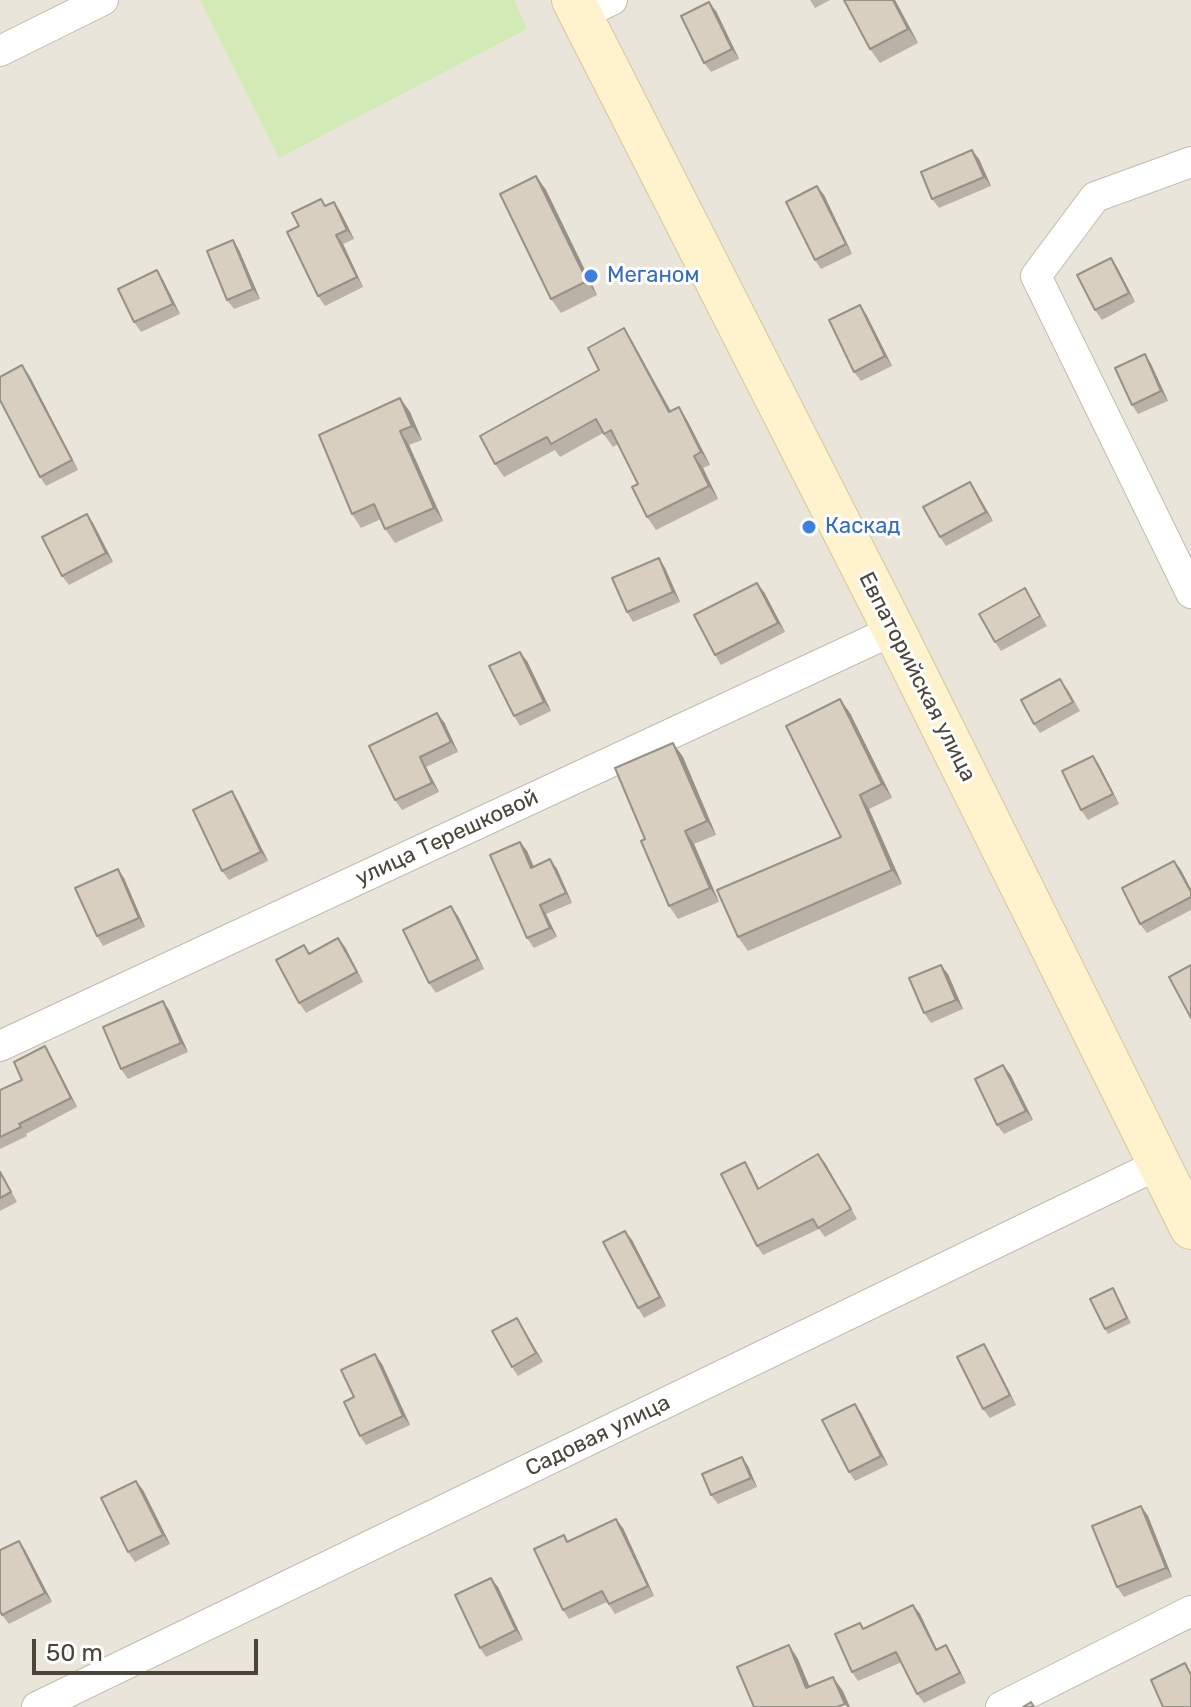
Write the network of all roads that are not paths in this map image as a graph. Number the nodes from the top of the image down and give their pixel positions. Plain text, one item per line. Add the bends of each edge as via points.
1 (103, 0) edge
2 (588, 5) edge
3 (0, 51) edge
4 (1191, 162) edge
5 (1191, 593) edge
6 (894, 630) junction
7 (0, 1046) edge
8 (1159, 1164) junction
9 (1191, 1228) edge
10 (1191, 1611) edge
11 (37, 1707) edge
12 (1001, 1707) edge

1 - 3 street
2 - 6 main road, Евпаторийская улица
4 - 5 street via 1095,197 1036,276
6 - 7 street, улица Терешковой
6 - 8 main road, Евпаторийская улица
8 - 9 main road, Евпаторийская улица
8 - 11 street, Садовая улица
10 - 12 street

